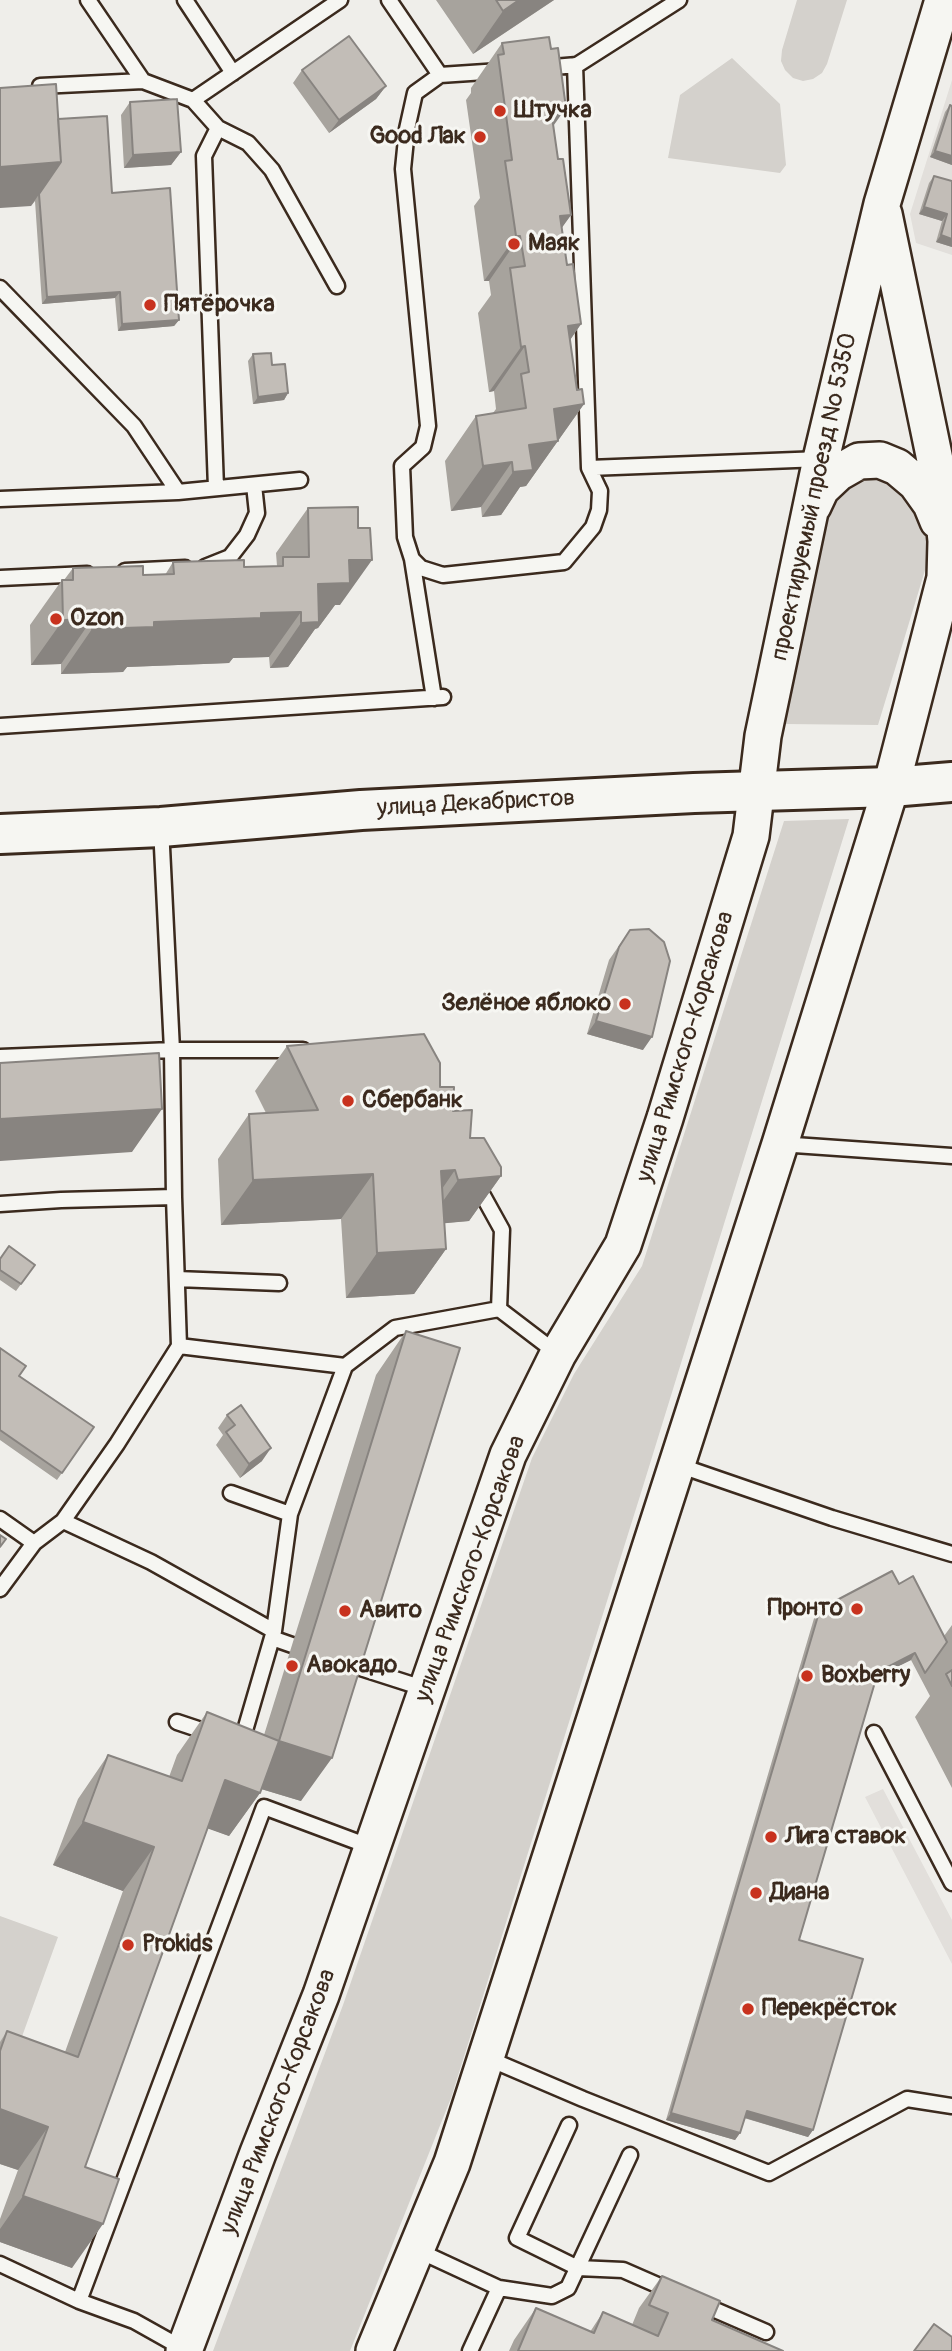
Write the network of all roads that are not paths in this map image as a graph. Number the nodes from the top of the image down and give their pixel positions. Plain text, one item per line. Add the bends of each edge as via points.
1 (88, 0) edge
2 (185, 0) edge
3 (340, 0) edge
4 (389, 0) edge
5 (678, 0) edge
6 (943, 0) edge
7 (575, 65) junction
8 (233, 72) junction
9 (440, 75) junction
10 (143, 81) junction
11 (26, 87) edge
12 (192, 100) junction
13 (218, 128) junction
14 (882, 204) junction
15 (337, 286) dead end
16 (0, 288) edge
17 (821, 459) junction
18 (589, 468) junction
19 (300, 480) dead end
20 (254, 485) junction
21 (216, 488) junction
22 (178, 492) junction
23 (0, 499) edge
24 (809, 515) junction
25 (946, 541) junction
26 (412, 559) junction
27 (0, 578) edge
28 (0, 726) edge
29 (952, 782) edge
30 (891, 787) junction
31 (757, 790) junction
32 (161, 827) junction
33 (0, 834) edge
34 (172, 1050) junction
35 (318, 1050) edge
36 (0, 1057) edge
37 (780, 1144) junction
38 (952, 1156) edge
39 (470, 1171) edge
40 (174, 1197) junction
41 (0, 1204) edge
42 (177, 1279) junction
43 (279, 1283) dead end
44 (499, 1309) junction
45 (179, 1346) junction
46 (558, 1354) junction
47 (345, 1366) junction
48 (676, 1465) junction
49 (231, 1493) dead end
50 (290, 1514) junction
51 (0, 1519) edge
52 (63, 1521) junction
53 (33, 1543) junction
54 (952, 1554) edge
55 (0, 1589) edge
56 (273, 1635) junction
57 (292, 1645) dead end
58 (345, 1662) edge
59 (427, 1690) junction
60 (177, 1722) dead end
61 (874, 1734) dead end
62 (372, 1848) junction
63 (952, 1883) edge
64 (486, 2057) junction
65 (952, 2106) edge
66 (569, 2125) dead end
67 (630, 2155) dead end
68 (416, 2250) junction
69 (0, 2264) edge
70 (578, 2268) junction
71 (499, 2288) junction
72 (79, 2301) junction
73 (766, 2332) dead end
74 (184, 2350) edge
75 (374, 2351) edge
76 (470, 2351) edge

1 - 10 lane
2 - 8 lane
3 - 8 lane
4 - 9 lane
5 - 7 lane
6 - 14 street, проектируемый проезд № 5350
7 - 9 lane
7 - 18 lane
8 - 12 lane
9 - 26 lane via 415,93 403,169 428,426 423,447 402,466 405,537
10 - 11 lane
10 - 12 lane
12 - 13 lane
13 - 15 lane via 248,143 272,170
13 - 21 lane via 204,156
14 - 17 street, проектируемый проезд № 5350
14 - 25 street, проектируемый проезд № 5350 via 941,489
16 - 22 lane via 134,426
17 - 18 lane
17 - 24 street, проектируемый проезд № 5350
18 - 26 lane via 600,491 599,510 593,527 564,562 443,575 421,568
19 - 20 lane
20 - 21 lane
20 - 27 lane via 257,513 247,534 230,557 206,567
21 - 22 lane
22 - 23 lane
24 - 25 street via 821,489 838,473 859,461 880,460 916,482
24 - 31 street, проектируемый проезд № 5350 via 763,736
25 - 30 street, проектируемый проезд № 5350 via 944,578
26 - 28 lane via 439,698
29 - 30 main road, улица Декабристов
30 - 31 main road, улица Декабристов
30 - 37 street
31 - 32 main road, улица Декабристов via 361,810
31 - 46 street, улица Римского-Корсакова via 751,836 623,1245
32 - 33 main road, улица Декабристов
32 - 34 lane
34 - 35 lane
34 - 36 lane
34 - 40 lane
37 - 38 lane
37 - 48 street
39 - 44 lane via 502,1230
40 - 41 lane
40 - 42 lane
42 - 43 lane
42 - 45 lane
44 - 46 lane
44 - 47 lane via 395,1328
45 - 47 lane
45 - 52 lane
46 - 59 street, улица Римского-Корсакова via 508,1455
47 - 50 lane
48 - 54 lane
48 - 64 street
49 - 50 lane
50 - 56 lane
51 - 53 lane
52 - 53 lane
52 - 56 lane via 151,1562
53 - 55 lane
56 - 57 lane
56 - 60 lane via 241,1745
58 - 59 lane
59 - 62 street, улица Римского-Корсакова
61 - 63 lane
62 - 72 lane via 264,1807
62 - 74 street, улица Римского-Корсакова via 321,1995
64 - 65 lane via 769,2173 907,2098
64 - 68 street via 452,2163
66 - 70 lane via 517,2238
67 - 70 lane
68 - 71 lane
68 - 75 street
69 - 72 lane
70 - 71 lane via 568,2288 552,2296
70 - 73 lane via 623,2270
71 - 76 lane
72 - 74 lane via 135,2321

